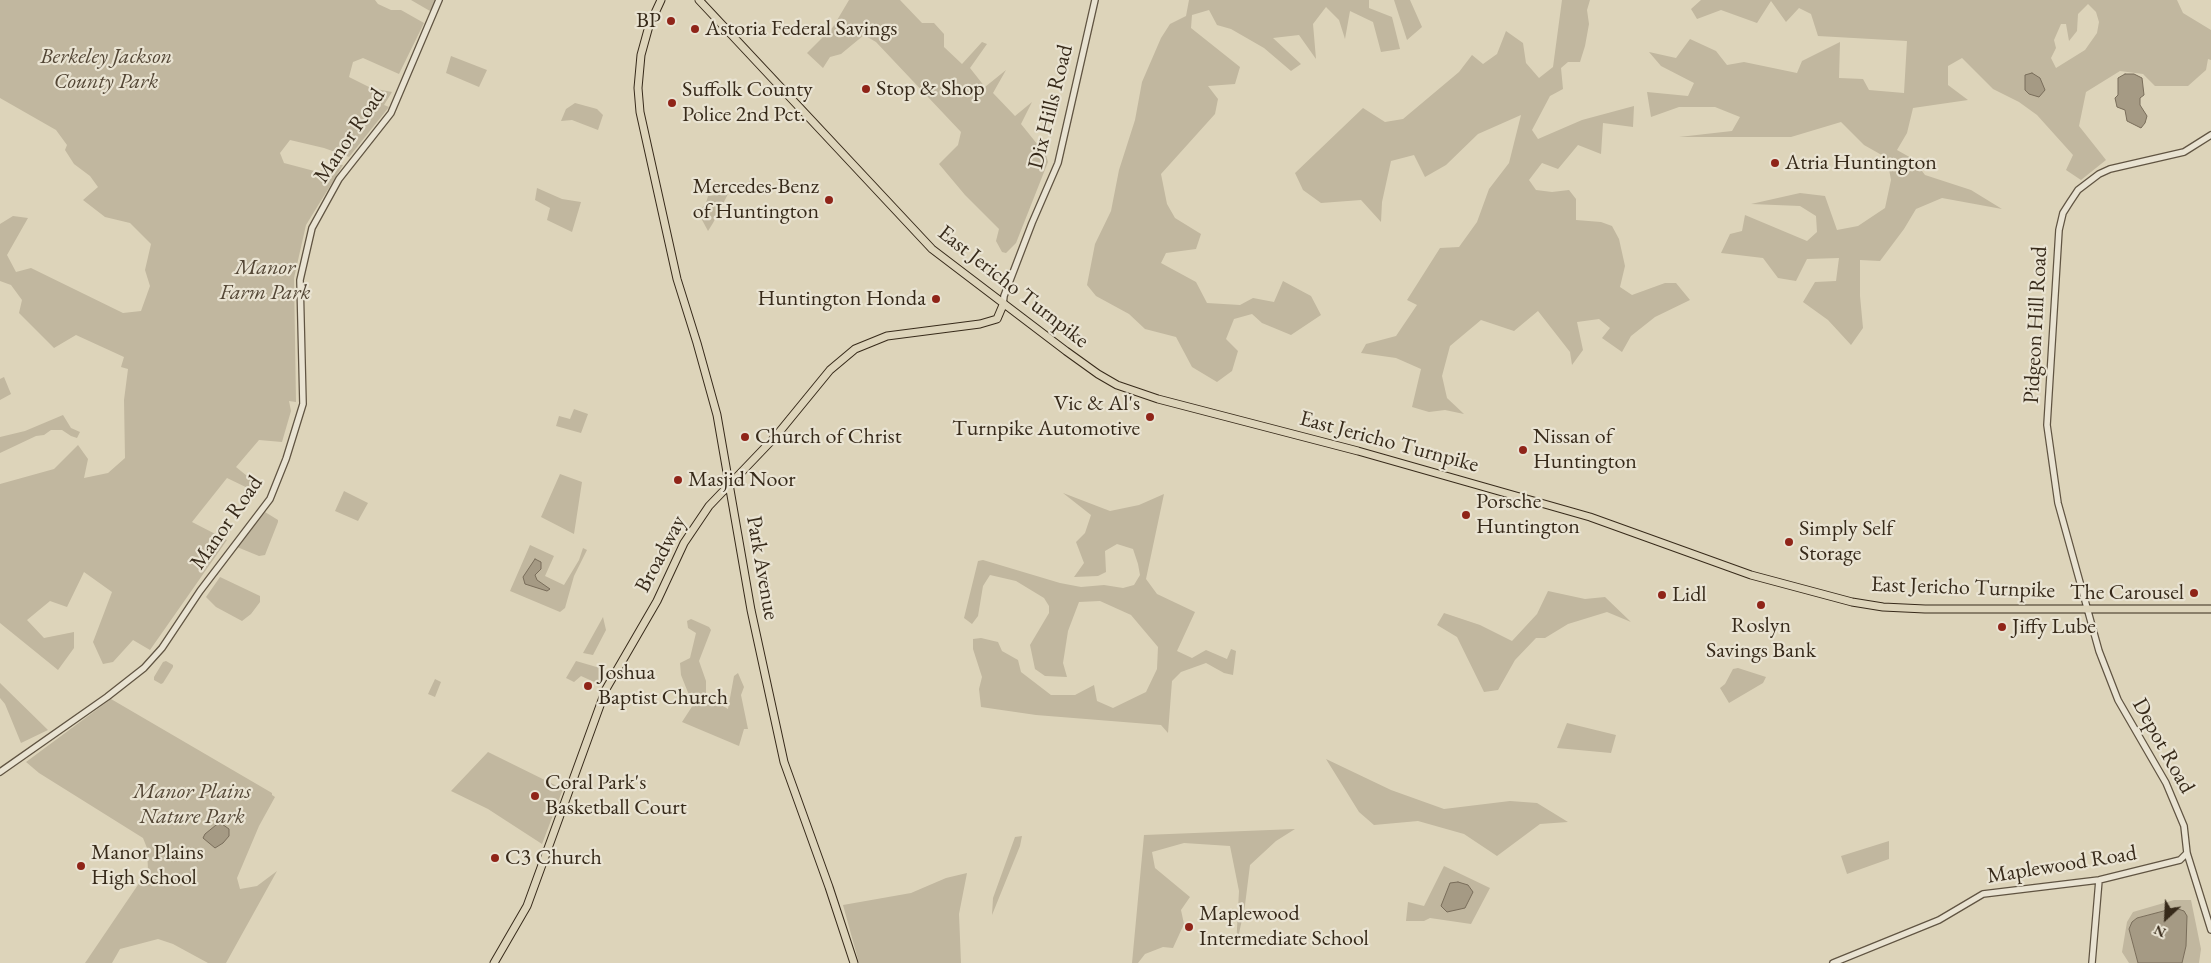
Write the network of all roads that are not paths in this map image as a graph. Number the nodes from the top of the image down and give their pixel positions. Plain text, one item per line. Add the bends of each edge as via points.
1 (439, 0) edge
2 (699, 0) edge
3 (1095, 0) edge
4 (660, 1) edge
5 (2211, 135) edge
6 (1003, 305) junction
7 (730, 484) junction
8 (2086, 608) junction
9 (2211, 609) edge
10 (0, 772) edge
11 (2188, 853) junction
12 (2099, 880) junction
13 (2211, 930) edge
14 (494, 963) edge
15 (854, 963) edge
16 (1833, 963) edge
17 (2092, 963) edge

1 - 10 street, Manor Road via 391,113 339,179 312,228 300,280 303,404 270,499 149,663 107,697
2 - 6 main road, East Jericho Turnpike via 932,249
3 - 6 street, Dix Hills Road via 1058,163 1032,223
4 - 7 main road, Park Avenue via 641,55 640,112 677,279 717,415
5 - 8 street, Pidgeon Hill Road via 2184,152 2099,174 2070,202 2059,230 2047,425 2058,504
6 - 7 main road, Broadway via 997,320 887,336 855,349 830,370 776,436
6 - 8 main road, East Jericho Turnpike via 1098,374 1135,392 1582,515 1782,584 1883,607
7 - 14 main road, Broadway via 709,506 688,536 657,601 606,689 527,906
7 - 15 main road, Park Avenue via 750,603 784,762
8 - 9 main road, East Jericho Turnpike
8 - 11 street, Depot Road via 2118,700 2166,783 2184,826
11 - 12 street, Maplewood Road via 2180,860
11 - 13 street, Depot Road
12 - 16 street, Maplewood Road via 1983,894 1939,920
12 - 17 street

